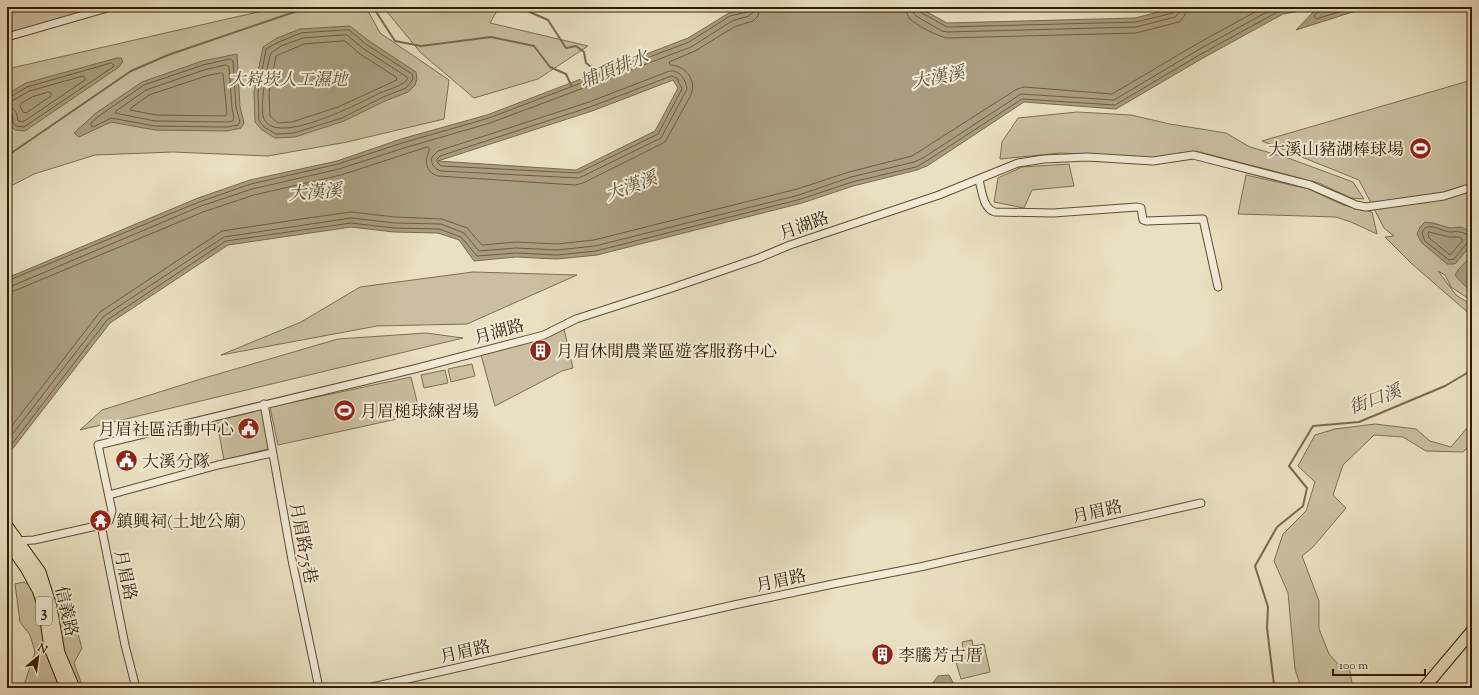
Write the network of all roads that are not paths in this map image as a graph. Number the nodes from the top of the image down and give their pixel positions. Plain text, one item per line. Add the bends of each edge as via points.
1 (111, 7) edge
2 (7, 37) edge
3 (979, 180) junction
4 (1472, 187) edge
5 (1218, 287) dead end
6 (264, 404) junction
7 (272, 453) junction
8 (108, 495) junction
9 (1200, 503) dead end
10 (101, 525) junction
11 (7, 526) edge
12 (7, 541) edge
13 (19, 541) junction
14 (1472, 631) edge
15 (1472, 640) edge
16 (66, 688) edge
17 (74, 688) edge
18 (136, 688) edge
19 (319, 688) edge
20 (368, 688) edge
21 (1424, 688) edge
22 (1432, 688) edge

1 - 2 street
3 - 4 street, 月湖路 via 1018,163 1044,159 1087,157 1153,161 1193,155 1310,185 1366,208 1444,196
3 - 5 street via 987,207 995,212 1053,213 1141,208 1143,220 1146,221 1203,219
3 - 6 street, 月湖路 via 790,245 692,282 576,319 544,335
6 - 7 street, 月眉路75巷
6 - 8 street, 月湖路 via 98,445
7 - 8 street
7 - 19 street, 月眉路75巷
8 - 10 street, 月湖路 via 112,511 109,521
9 - 20 street, 月眉路
10 - 13 street
10 - 18 street, 月眉路
11 - 13 main road, 信義路 / 3
12 - 13 street
12 - 16 main road, 信義路 / 3 via 38,590 44,606 50,648
13 - 17 main road, 信義路 / 3 via 40,572 51,607 60,653
14 - 21 main road
15 - 22 main road

